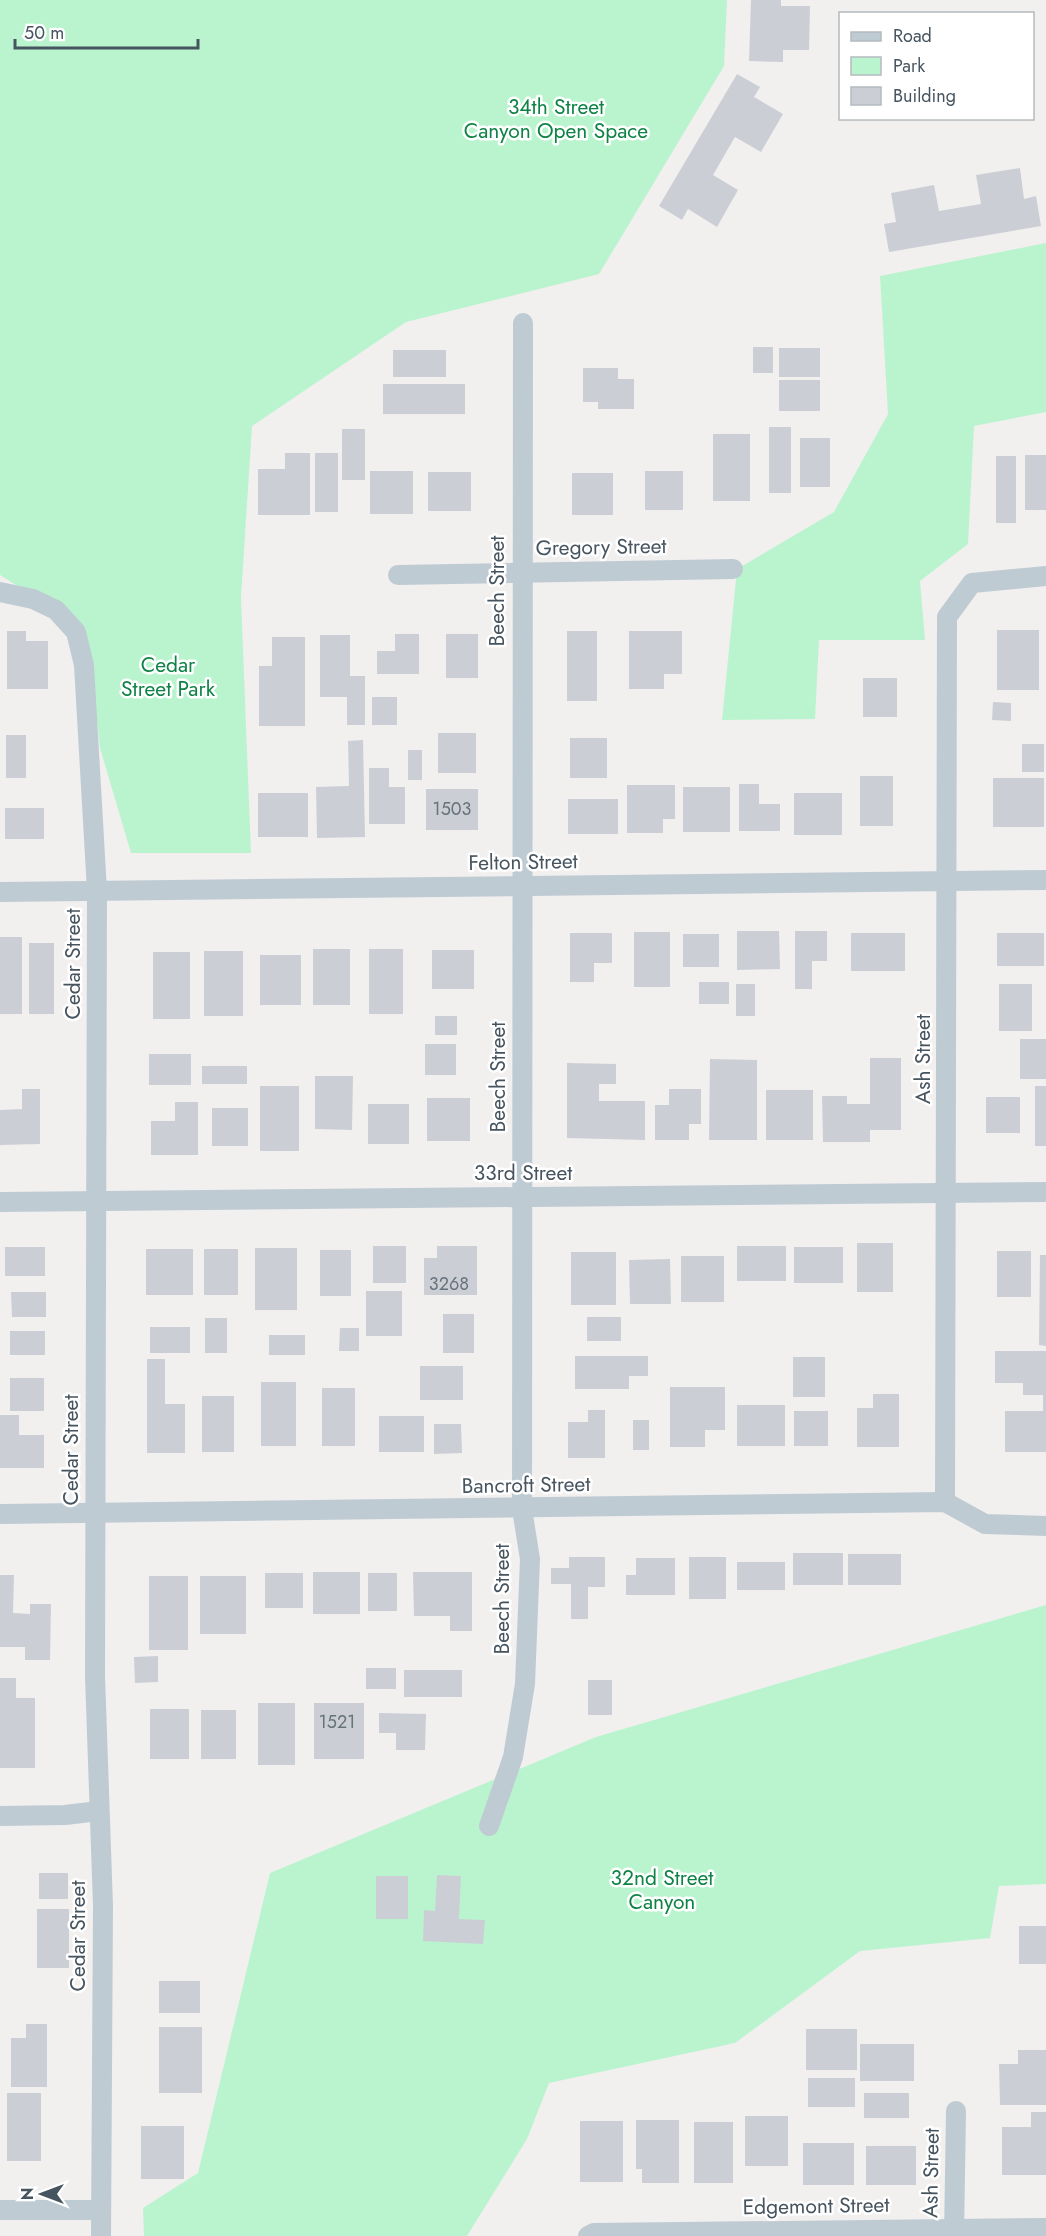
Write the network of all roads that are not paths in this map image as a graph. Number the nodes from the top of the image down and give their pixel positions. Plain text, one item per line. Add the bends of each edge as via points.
1 (523, 323) dead end
2 (733, 569) dead end
3 (521, 573) junction
4 (398, 575) dead end
5 (1046, 576) edge
6 (0, 592) edge
7 (1046, 880) edge
8 (947, 881) junction
9 (522, 886) junction
10 (97, 891) junction
11 (0, 892) edge
12 (1046, 1192) edge
13 (946, 1193) junction
14 (521, 1197) junction
15 (95, 1200) junction
16 (0, 1202) edge
17 (945, 1502) junction
18 (522, 1509) junction
19 (94, 1513) junction
20 (0, 1514) edge
21 (1046, 1526) edge
22 (99, 1811) junction
23 (0, 1816) edge
24 (489, 1826) dead end
25 (956, 2111) dead end
26 (0, 2210) edge
27 (101, 2210) junction
28 (1046, 2228) edge
29 (954, 2232) edge
30 (101, 2236) edge
31 (588, 2236) edge

1 - 3 street, Beech Street
2 - 3 street, Gregory Street
3 - 4 street, Gregory Street
3 - 9 street, Beech Street
5 - 8 street, Ash Street via 972,583 946,616
6 - 10 street, Cedar Street via 33,599 56,610 76,632 84,665
7 - 8 street, Felton Street
8 - 9 street, Felton Street
8 - 13 street, Ash Street
9 - 10 street, Felton Street
9 - 14 street, Beech Street
10 - 11 street, Felton Street
10 - 15 street, Cedar Street
12 - 13 street, 33rd Street
13 - 14 street, 33rd Street
13 - 17 street, Ash Street
14 - 15 street, 33rd Street
14 - 18 street, Beech Street
15 - 16 street, 33rd Street
15 - 19 street, Cedar Street
17 - 18 street, Bancroft Street
17 - 21 street, Bancroft Street via 985,1524
18 - 19 street, Bancroft Street
18 - 24 street, Beech Street via 530,1559 525,1684 513,1757
19 - 20 street, Bancroft Street
19 - 22 street, Cedar Street
22 - 23 street
22 - 27 street, Cedar Street via 103,1906
25 - 29 street, Ash Street
26 - 27 street
27 - 30 street, Cedar Street
28 - 29 street, Edgemont Street
29 - 31 street, Edgemont Street

